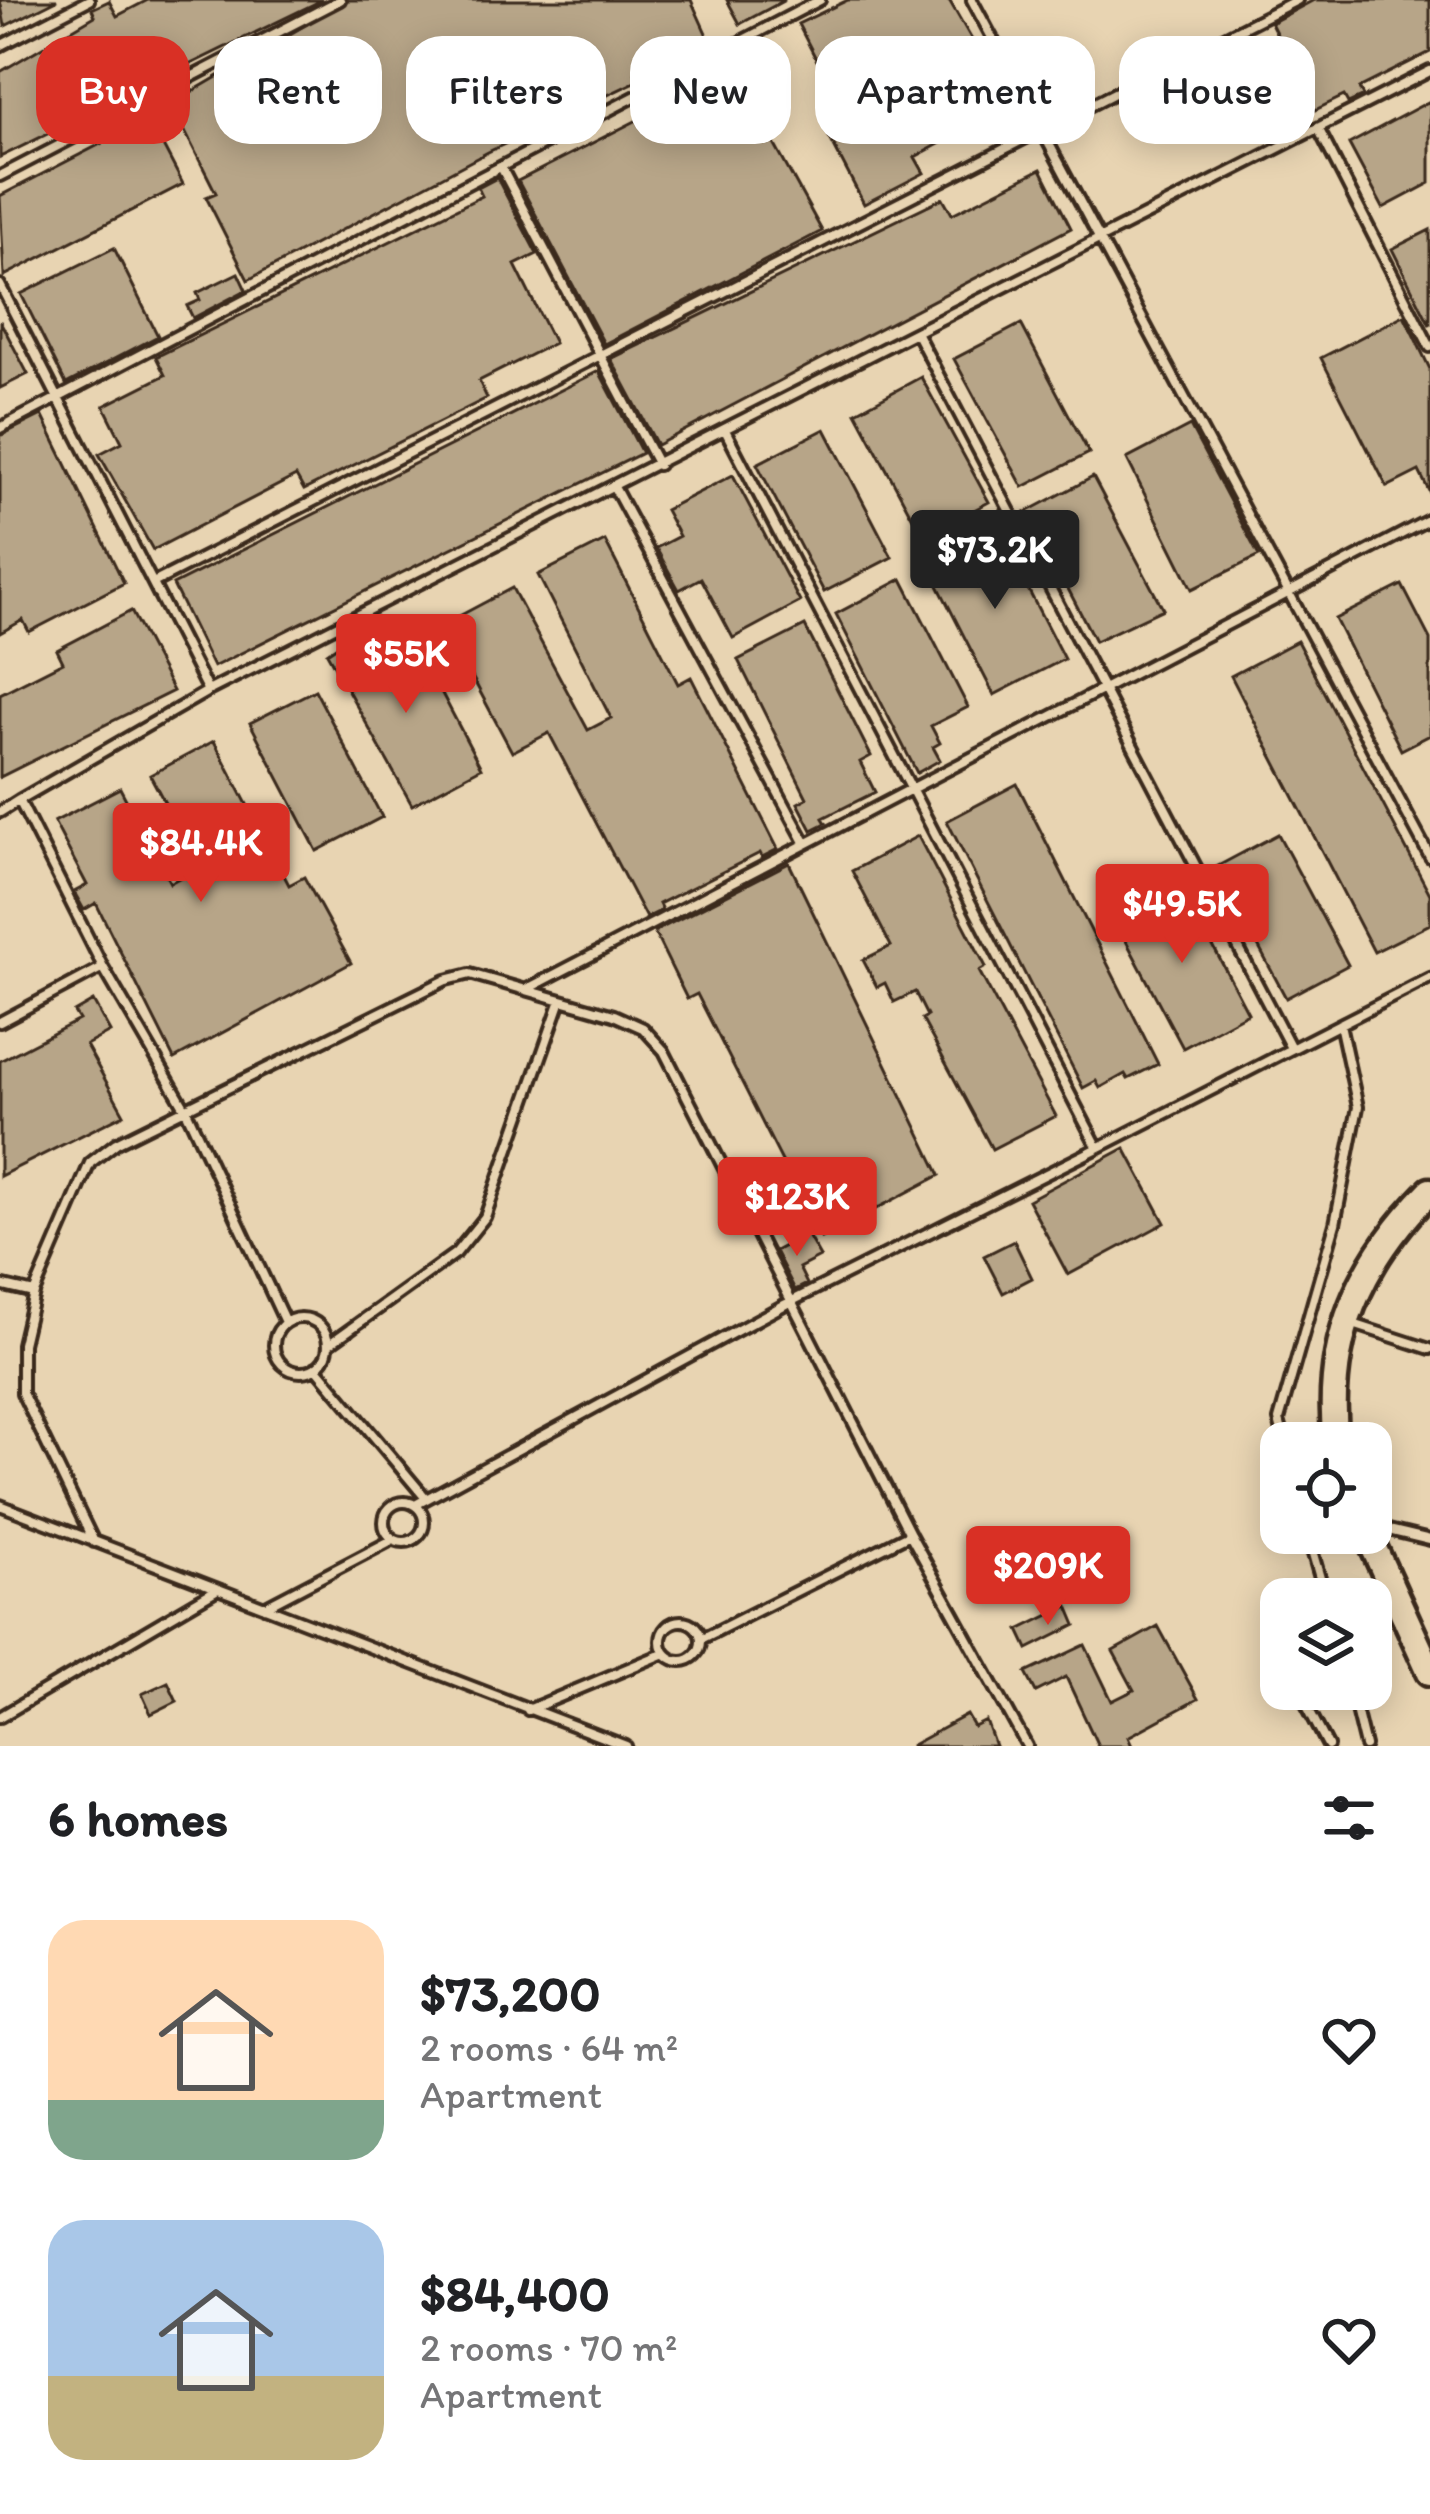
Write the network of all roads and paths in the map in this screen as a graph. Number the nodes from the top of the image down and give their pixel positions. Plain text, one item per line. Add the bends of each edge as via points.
1 (89, 0) edge
2 (340, 0) edge
3 (820, 0) edge
4 (972, 0) edge
5 (1297, 0) edge
6 (991, 36) edge
7 (0, 46) edge
8 (1430, 71) edge
9 (1095, 105) edge
10 (1318, 128) junction
11 (1020, 144) edge
12 (1048, 144) edge
13 (501, 167) junction
14 (0, 176) edge
15 (1097, 239) junction
16 (1, 287) edge
17 (916, 332) junction
18 (1430, 346) edge
19 (600, 357) junction
20 (59, 399) junction
21 (0, 428) edge
22 (725, 430) junction
23 (658, 465) junction
24 (614, 488) junction
25 (1430, 519) edge
26 (153, 583) junction
27 (1290, 593) junction
28 (1104, 689) junction
29 (208, 691) junction
30 (911, 788) junction
31 (19, 800) junction
32 (0, 812) edge
33 (805, 842) junction
34 (1430, 857) edge
35 (103, 967) junction
36 (1430, 978) edge
37 (527, 988) junction
38 (560, 1000) junction
39 (0, 1022) edge
40 (1340, 1024) junction
41 (1291, 1048) junction
42 (185, 1108) junction
43 (1098, 1148) junction
44 (1430, 1191) edge
45 (0, 1285) edge
46 (34, 1293) junction
47 (794, 1300) junction
48 (1342, 1321) junction
49 (285, 1322) junction
50 (328, 1346) junction
51 (1430, 1348) edge
52 (316, 1367) junction
53 (1280, 1422) edge
54 (1334, 1422) edge
55 (421, 1500) junction
56 (0, 1505) edge
57 (910, 1534) junction
58 (1392, 1534) edge
59 (1430, 1540) edge
60 (390, 1541) junction
61 (94, 1542) junction
62 (1379, 1554) edge
63 (216, 1589) junction
64 (263, 1608) junction
65 (701, 1639) junction
66 (665, 1653) junction
67 (1430, 1672) edge
68 (528, 1710) junction
69 (1309, 1710) edge
70 (1357, 1710) edge
71 (0, 1717) edge
72 (626, 1746) edge
73 (1027, 1746) edge
74 (1328, 1746) edge
75 (1366, 1746) edge

1 - 7 lane
2 - 14 lane
3 - 13 lane
4 - 6 lane
5 - 9 lane
8 - 10 lane
10 - 15 lane
10 - 18 lane
11 - 19 lane
12 - 15 lane
13 - 19 lane
13 - 20 lane
15 - 17 lane
15 - 27 lane
16 - 20 lane
17 - 22 lane
17 - 28 lane
19 - 23 lane
19 - 26 lane
20 - 21 lane
20 - 26 lane
22 - 23 lane
22 - 30 lane
23 - 24 lane
24 - 29 lane
24 - 33 lane
25 - 27 lane
26 - 29 lane
27 - 28 lane
27 - 34 lane
28 - 30 lane
28 - 41 lane
29 - 31 lane
30 - 33 lane
30 - 43 lane
31 - 32 lane
31 - 35 lane
33 - 37 lane
35 - 39 lane
35 - 42 lane
36 - 40 lane
37 - 38 lane
37 - 42 lane via 470,974 446,980
38 - 47 lane via 643,1028 664,1051
38 - 50 lane via 485,1217 456,1253
40 - 41 lane
40 - 53 lane via 1358,1107
41 - 43 lane
42 - 46 lane via 90,1163
42 - 49 lane
43 - 47 lane
44 - 48 street via 1389,1233
45 - 46 lane
46 - 61 lane via 22,1393
47 - 55 lane
47 - 57 lane
48 - 51 lane
48 - 54 street
49 - 50 lane via 309,1318
49 - 52 lane via 274,1340 279,1361 298,1372
50 - 52 lane
52 - 55 lane
55 - 60 lane via 421,1529 408,1541
55 - 60 lane via 390,1511
56 - 61 lane
57 - 65 lane
57 - 73 lane
58 - 59 lane
60 - 64 lane
61 - 63 lane
62 - 67 street
63 - 64 lane
63 - 71 lane
64 - 68 lane
65 - 66 lane via 685,1661
65 - 66 lane via 694,1625 677,1621 663,1632
66 - 68 lane
68 - 72 lane
69 - 74 lane
70 - 75 lane

